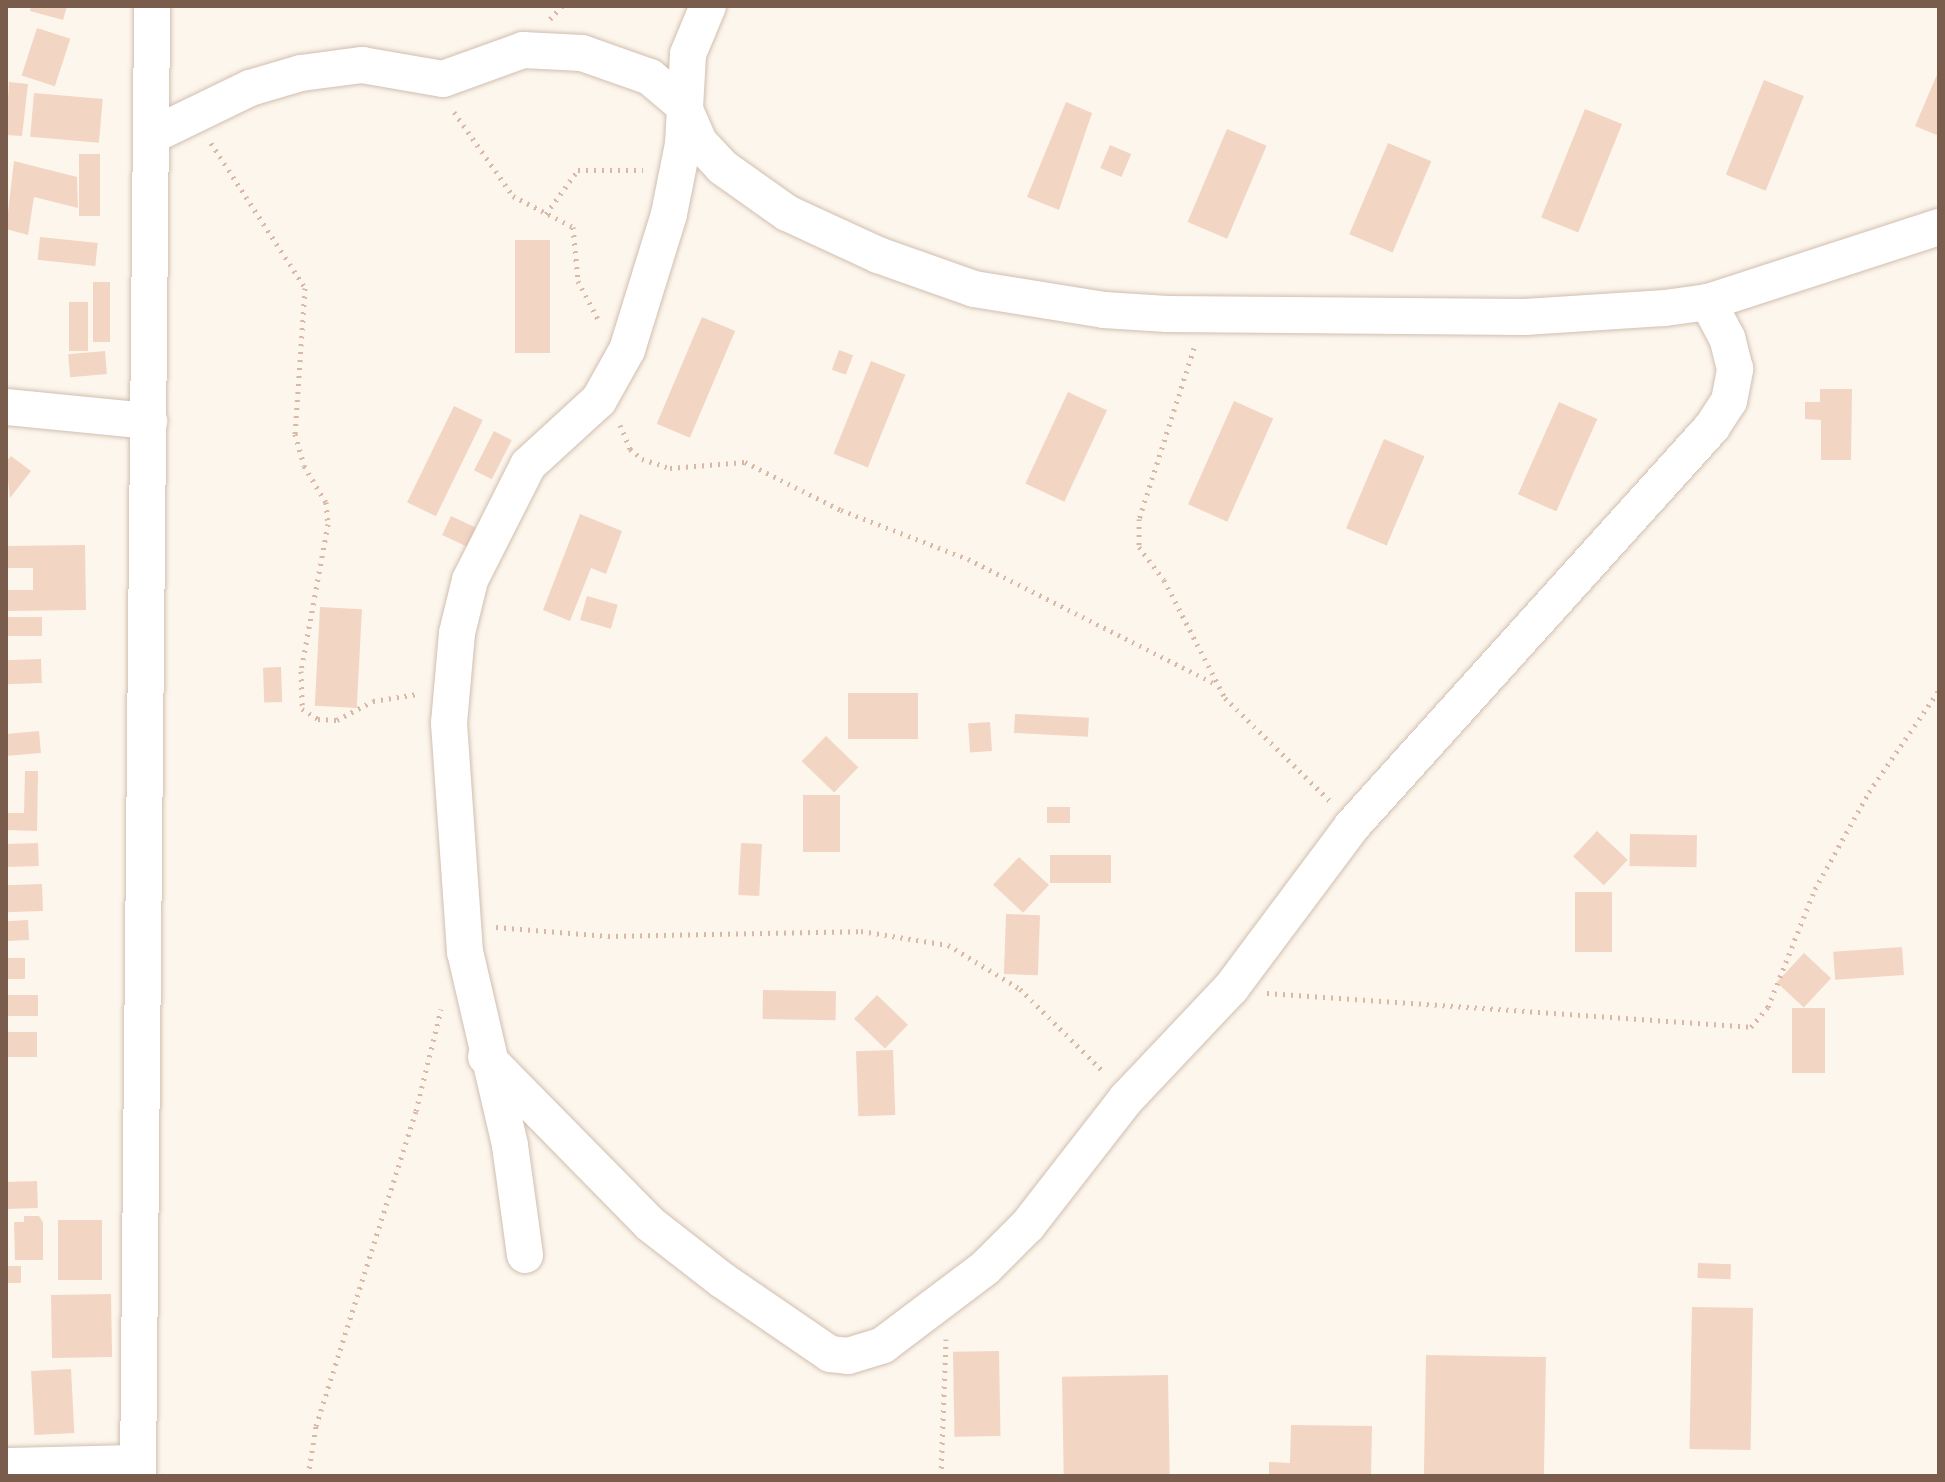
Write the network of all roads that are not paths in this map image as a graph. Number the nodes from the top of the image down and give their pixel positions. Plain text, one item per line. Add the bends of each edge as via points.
1 (152, 6) edge
2 (708, 6) edge
3 (683, 105) junction
4 (151, 136) junction
5 (1939, 227) edge
6 (1708, 302) junction
7 (6, 407) edge
8 (149, 421) junction
9 (486, 1057) junction
10 (525, 1255) dead end
11 (6, 1466) edge
12 (138, 1470) edge

1 - 4 street
2 - 3 street via 688,54
3 - 4 street via 650,77 582,53 553,49 514,52 443,79 362,65 301,73 250,88
3 - 6 street via 699,142 722,167 787,213 929,275 1050,303 1211,316 1525,317
3 - 9 street via 676,173 658,256 618,372 599,400 547,443 509,498 470,580 457,633 450,761 463,931
4 - 8 street
5 - 6 street
6 - 9 street via 1727,338 1735,369 1729,401 1712,427 1352,826 1231,988 1127,1098 1028,1225 947,1298 883,1345 848,1356 830,1354 650,1224
7 - 8 street
8 - 12 street
9 - 10 street via 510,1145
11 - 12 street

